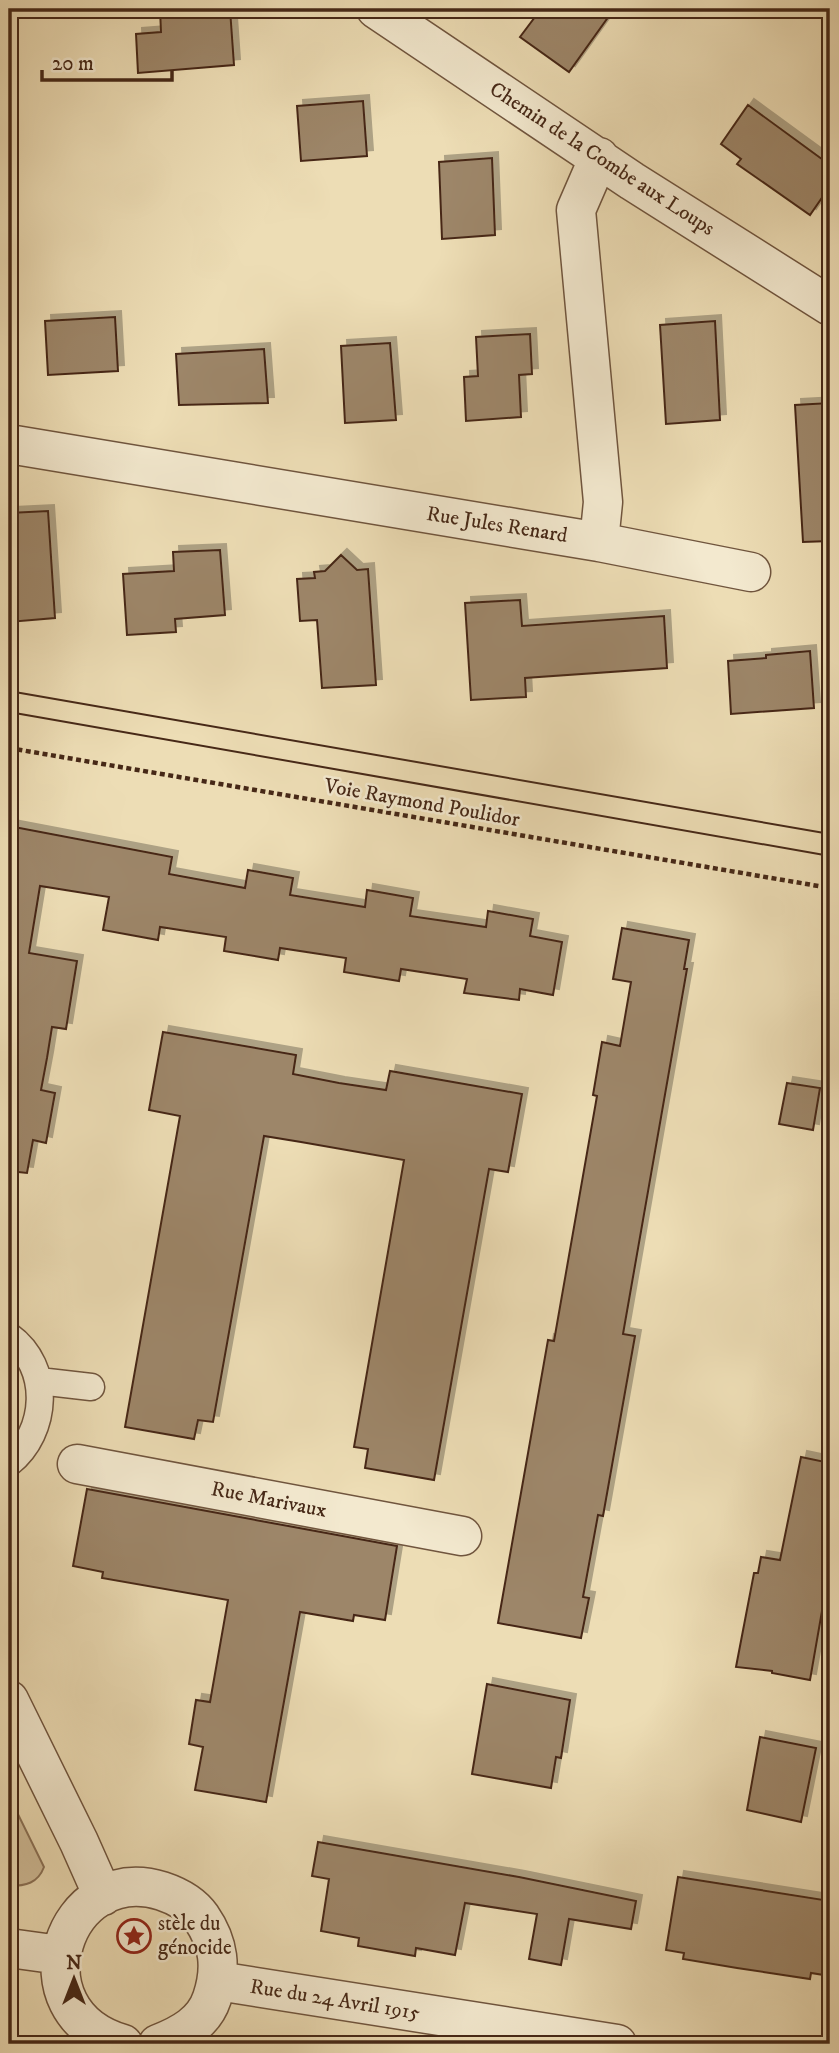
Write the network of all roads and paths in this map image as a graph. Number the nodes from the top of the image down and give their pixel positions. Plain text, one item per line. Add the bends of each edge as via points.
1 (376, 9) edge
2 (599, 157) junction
3 (830, 306) edge
4 (9, 444) edge
5 (599, 542) junction
6 (751, 572) dead end
7 (9, 748) edge
8 (830, 888) edge
9 (9, 1336) edge
10 (39, 1381) junction
11 (91, 1387) dead end
12 (9, 1463) edge
13 (77, 1464) dead end
14 (462, 1535) dead end
15 (9, 1700) edge
16 (103, 1896) junction
17 (9, 1948) edge
18 (60, 1955) junction
19 (218, 1981) junction
20 (174, 2041) edge
21 (122, 2044) edge
22 (617, 2044) edge

1 - 2 street, Chemin de la Combe aux Loups
2 - 3 street, Chemin de la Combe aux Loups
2 - 5 street, Rue Jules Renard via 576,210 603,502
4 - 5 street, Rue Jules Renard
5 - 6 street
7 - 8 path, Voie Raymond Poulidor
9 - 10 lane via 29,1358
10 - 11 lane
10 - 12 lane via 34,1432
13 - 14 street, Rue Marivaux
15 - 16 street
16 - 18 street via 82,1911
16 - 19 street via 127,1888 152,1888 176,1896 197,1911 219,1956
17 - 18 street
18 - 21 street via 61,1981 69,2005 85,2025
19 - 20 street via 211,2004
19 - 22 street, Rue du 24 Avril 1915

